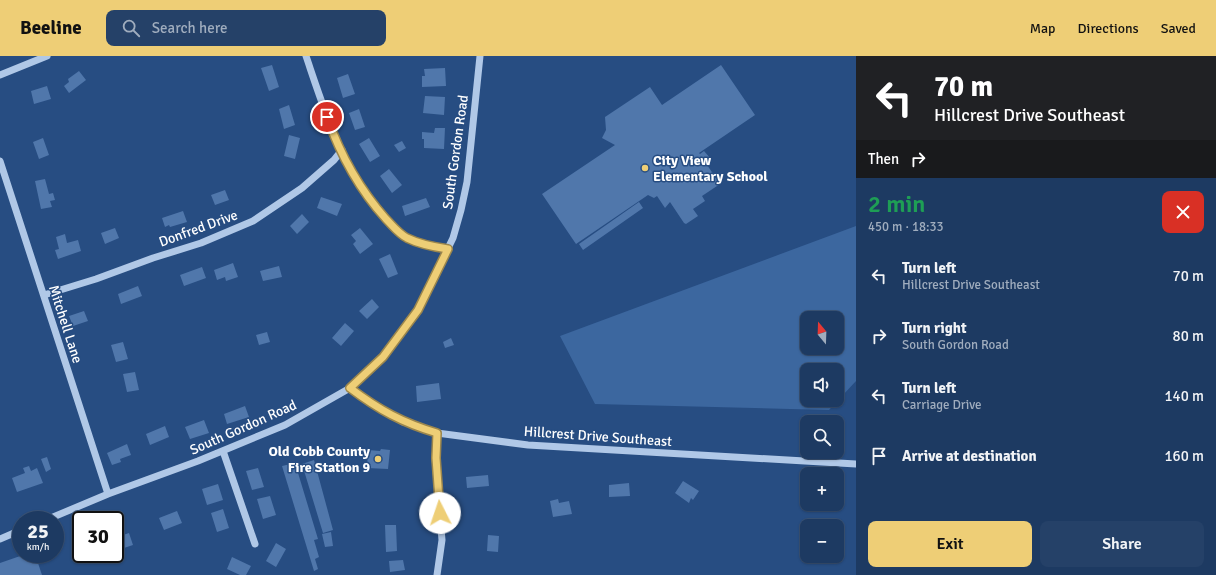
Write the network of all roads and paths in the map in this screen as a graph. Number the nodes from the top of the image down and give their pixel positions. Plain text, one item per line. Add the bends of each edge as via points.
1 (47, 56) edge
2 (306, 56) edge
3 (480, 56) edge
4 (0, 75) edge
5 (342, 150) junction
6 (0, 161) edge
7 (448, 249) junction
8 (44, 295) junction
9 (350, 388) junction
10 (437, 433) junction
11 (223, 451) junction
12 (856, 464) edge
13 (108, 494) junction
14 (64, 512) edge
15 (12, 534) edge
16 (0, 539) edge
17 (255, 544) dead end
18 (437, 575) edge

1 - 4 street
2 - 5 street via 331,128
3 - 7 street, South Gordon Road via 467,182
5 - 7 street via 366,194 397,231 407,238
5 - 8 street, Donfred Drive via 302,188 253,221 201,243 96,280
6 - 8 street, Mitchell Lane
7 - 9 street, South Gordon Road via 418,310 383,357
8 - 13 street, Mitchell Lane
9 - 10 street, Hillcrest Drive Southeast via 368,402 403,422
9 - 11 street, South Gordon Road via 285,425
10 - 12 street, Hillcrest Drive Southeast via 528,446
10 - 18 street via 436,458 442,540
11 - 13 street, South Gordon Road
11 - 17 street
13 - 14 street, South Gordon Road
15 - 16 street

